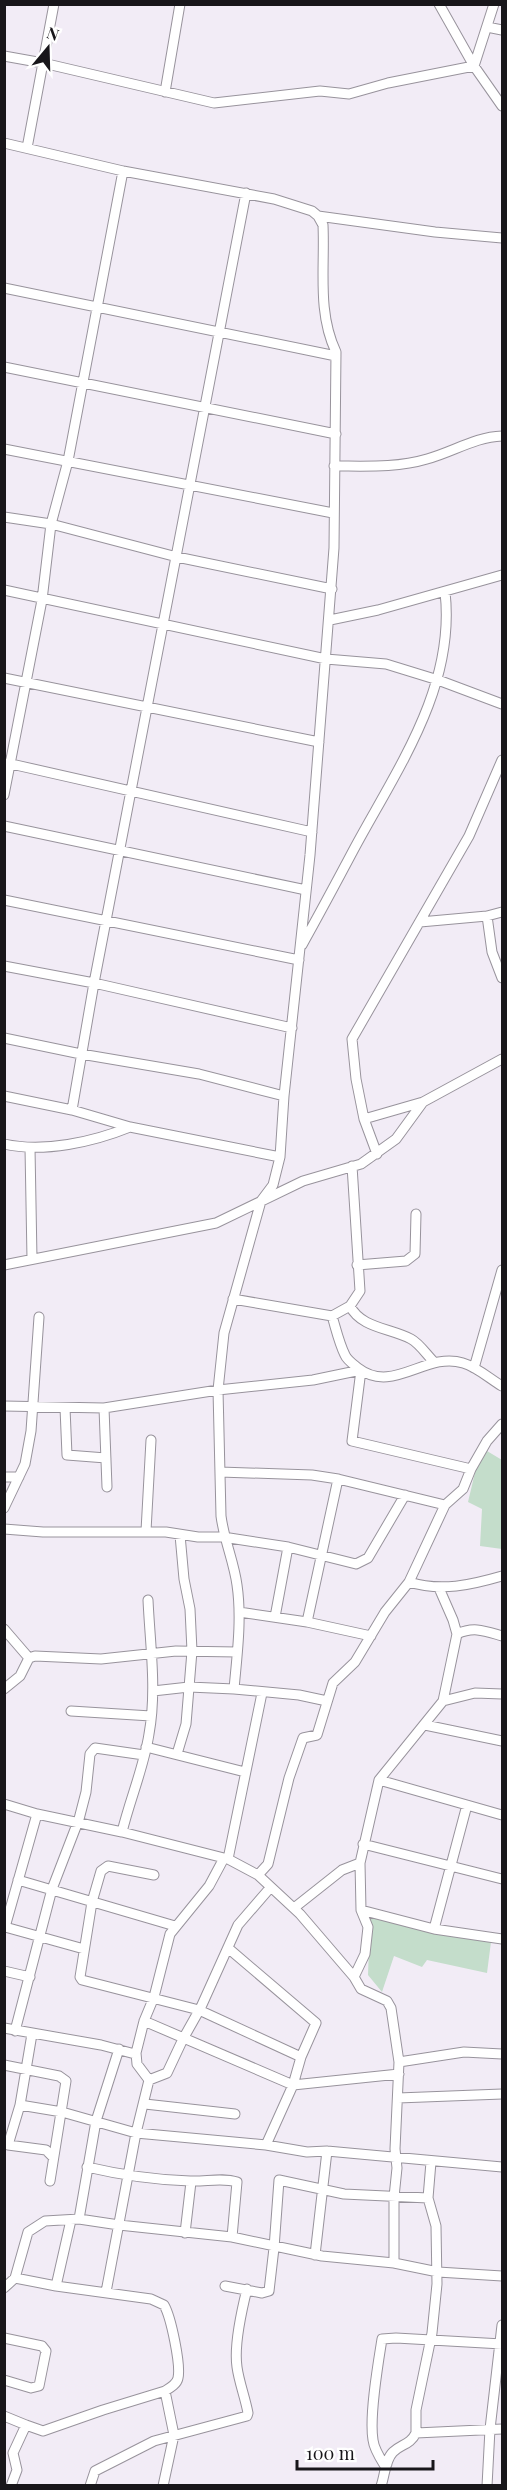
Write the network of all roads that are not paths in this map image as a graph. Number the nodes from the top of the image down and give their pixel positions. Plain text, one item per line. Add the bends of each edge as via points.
1 (54, 4) edge
2 (180, 4) edge
3 (439, 4) edge
4 (494, 4) edge
5 (487, 27) junction
6 (502, 30) edge
7 (4, 56) edge
8 (43, 63) junction
9 (474, 66) junction
10 (165, 92) junction
11 (502, 106) edge
12 (4, 142) edge
13 (27, 148) junction
14 (123, 171) junction
15 (246, 194) junction
16 (318, 216) junction
17 (502, 238) edge
18 (4, 288) edge
19 (97, 307) junction
20 (220, 332) junction
21 (336, 356) junction
22 (4, 367) edge
23 (83, 382) junction
24 (205, 407) junction
25 (336, 434) junction
26 (502, 436) edge
27 (4, 449) edge
28 (68, 461) junction
29 (334, 466) junction
30 (191, 485) junction
31 (333, 513) junction
32 (4, 517) edge
33 (51, 524) junction
34 (177, 557) junction
35 (502, 575) edge
36 (332, 588) junction
37 (4, 590) edge
38 (445, 592) junction
39 (42, 600) junction
40 (330, 620) junction
41 (163, 625) junction
42 (326, 659) junction
43 (4, 678) edge
44 (438, 680) junction
45 (26, 682) junction
46 (502, 704) edge
47 (148, 707) junction
48 (319, 742) junction
49 (502, 760) edge
50 (8, 763) edge
51 (132, 791) junction
52 (4, 795) edge
53 (4, 826) edge
54 (312, 832) junction
55 (120, 851) junction
56 (306, 890) junction
57 (4, 900) edge
58 (502, 912) edge
59 (487, 916) junction
60 (107, 921) junction
61 (420, 922) junction
62 (300, 949) junction
63 (299, 960) junction
64 (4, 966) edge
65 (502, 978) edge
66 (94, 982) junction
67 (292, 1028) junction
68 (4, 1038) edge
69 (81, 1054) junction
70 (502, 1059) edge
71 (4, 1096) edge
72 (284, 1096) junction
73 (423, 1102) junction
74 (72, 1110) junction
75 (364, 1119) junction
76 (130, 1127) junction
77 (4, 1143) edge
78 (30, 1148) junction
79 (377, 1154) junction
80 (280, 1157) junction
81 (352, 1166) junction
82 (261, 1201) junction
83 (416, 1214) dead end
84 (32, 1259) junction
85 (4, 1265) edge
86 (357, 1265) junction
87 (502, 1270) edge
88 (233, 1299) junction
89 (350, 1306) junction
90 (332, 1316) junction
91 (39, 1317) dead end
92 (434, 1362) junction
93 (474, 1368) junction
94 (360, 1370) junction
95 (502, 1386) edge
96 (218, 1390) junction
97 (4, 1406) edge
98 (33, 1407) junction
99 (65, 1408) junction
100 (104, 1408) junction
101 (502, 1424) edge
102 (152, 1440) dead end
103 (106, 1458) junction
104 (471, 1469) junction
105 (220, 1472) junction
106 (4, 1478) edge
107 (19, 1478) junction
108 (338, 1479) junction
109 (107, 1487) dead end
110 (405, 1495) junction
111 (445, 1505) junction
112 (4, 1508) edge
113 (4, 1529) edge
114 (146, 1531) junction
115 (180, 1535) junction
116 (224, 1537) junction
117 (288, 1547) junction
118 (321, 1555) junction
119 (502, 1576) edge
120 (409, 1582) junction
121 (439, 1588) junction
122 (148, 1600) dead end
123 (239, 1612) junction
124 (275, 1617) junction
125 (307, 1622) junction
126 (4, 1629) edge
127 (457, 1634) junction
128 (371, 1636) junction
129 (502, 1636) edge
130 (192, 1652) junction
131 (237, 1652) junction
132 (150, 1655) junction
133 (29, 1658) junction
134 (189, 1687) junction
135 (4, 1689) edge
136 (234, 1689) junction
137 (153, 1692) junction
138 (262, 1693) junction
139 (502, 1694) edge
140 (327, 1701) junction
141 (443, 1701) junction
142 (71, 1711) dead end
143 (151, 1716) junction
144 (425, 1725) junction
145 (502, 1741) edge
146 (145, 1751) junction
147 (177, 1755) junction
148 (245, 1772) junction
149 (379, 1780) junction
150 (4, 1804) edge
151 (467, 1805) junction
152 (37, 1814) junction
153 (502, 1815) edge
154 (76, 1823) junction
155 (122, 1832) junction
156 (363, 1844) junction
157 (226, 1858) junction
158 (360, 1863) junction
159 (450, 1866) junction
160 (154, 1875) dead end
161 (258, 1875) junction
162 (502, 1879) edge
163 (18, 1880) junction
164 (270, 1888) junction
165 (52, 1889) junction
166 (92, 1902) junction
167 (294, 1908) junction
168 (361, 1910) junction
169 (175, 1926) junction
170 (434, 1929) junction
171 (40, 1938) junction
172 (502, 1939) edge
173 (228, 1948) junction
174 (84, 1949) junction
175 (4, 1971) edge
176 (30, 1977) junction
177 (354, 1977) junction
178 (154, 1997) junction
179 (199, 2010) junction
180 (144, 2021) junction
181 (4, 2028) edge
182 (15, 2031) junction
183 (32, 2034) junction
184 (183, 2039) junction
185 (118, 2049) junction
186 (135, 2054) junction
187 (502, 2054) edge
188 (301, 2057) junction
189 (399, 2062) junction
190 (4, 2065) edge
191 (25, 2071) junction
192 (399, 2074) junction
193 (150, 2080) junction
194 (293, 2085) junction
195 (502, 2094) edge
196 (398, 2098) junction
197 (145, 2104) junction
198 (20, 2105) junction
199 (62, 2112) junction
200 (235, 2114) dead end
201 (96, 2121) junction
202 (136, 2133) junction
203 (6, 2145) edge
204 (266, 2145) junction
205 (327, 2151) junction
206 (53, 2157) junction
207 (395, 2157) junction
208 (431, 2162) junction
209 (87, 2167) junction
210 (502, 2167) edge
211 (129, 2176) junction
212 (50, 2181) dead end
213 (192, 2181) junction
214 (323, 2188) junction
215 (394, 2197) junction
216 (428, 2198) junction
217 (76, 2219) junction
218 (119, 2225) junction
219 (185, 2233) junction
220 (232, 2237) junction
221 (274, 2248) junction
222 (315, 2255) junction
223 (394, 2263) junction
224 (438, 2272) junction
225 (502, 2276) edge
226 (15, 2278) junction
227 (56, 2286) junction
228 (225, 2286) dead end
229 (4, 2288) edge
230 (247, 2289) junction
231 (106, 2292) junction
232 (502, 2325) edge
233 (4, 2338) edge
234 (430, 2339) junction
235 (501, 2344) edge
236 (5, 2383) edge
237 (165, 2391) junction
238 (4, 2415) edge
239 (26, 2425) junction
240 (490, 2429) junction
241 (502, 2429) edge
242 (416, 2433) junction
243 (174, 2435) junction
244 (387, 2464) junction
245 (11, 2486) edge
246 (90, 2486) edge
247 (163, 2486) edge
248 (381, 2486) edge
249 (487, 2486) edge

1 - 8 street
2 - 10 street
3 - 9 street
4 - 5 street
5 - 6 street
5 - 9 street
7 - 8 street
8 - 10 street
8 - 13 street
9 - 10 street via 388,82 349,94 320,91 214,104
9 - 11 street
12 - 13 street
13 - 14 street
14 - 15 street
14 - 19 street
15 - 16 street via 274,198
15 - 20 street
16 - 17 street
16 - 21 street via 323,225 324,316
18 - 19 street
19 - 20 street
19 - 23 street
20 - 21 street
20 - 24 street
21 - 25 street
22 - 23 street
23 - 24 street
23 - 28 street
24 - 25 street
24 - 30 street
25 - 29 street
26 - 29 street via 404,464
27 - 28 street
28 - 30 street
28 - 33 street
29 - 31 street
30 - 31 street
30 - 34 street
31 - 36 street
32 - 33 street
33 - 34 street
33 - 39 street
34 - 36 street
34 - 41 street
35 - 38 street
36 - 40 street
37 - 39 street
38 - 40 street
38 - 44 street via 446,641
39 - 41 street
39 - 45 street
40 - 42 street
41 - 42 street
41 - 47 street
42 - 44 street via 386,664
42 - 48 street
43 - 45 street
44 - 46 street
44 - 62 street via 384,797
45 - 47 street
45 - 50 street
47 - 48 street
47 - 51 street
48 - 54 street
49 - 61 street via 470,836
50 - 51 street
50 - 52 street
51 - 54 street
51 - 55 street
53 - 55 street
54 - 56 street
55 - 56 street
55 - 60 street
56 - 62 street
57 - 60 street
58 - 59 street
59 - 61 street
59 - 65 street via 492,952
60 - 63 street
60 - 66 street
61 - 75 street via 352,1039
62 - 63 street
63 - 67 street
64 - 66 street
66 - 67 street
66 - 69 street
67 - 72 street
68 - 69 street
69 - 72 street via 199,1074
69 - 74 street
70 - 73 street
71 - 74 street
72 - 80 street
73 - 75 street
73 - 79 street via 396,1139
74 - 76 street
75 - 79 street
76 - 78 street via 69,1145
76 - 80 street
77 - 78 street
78 - 84 street
79 - 81 street
80 - 82 street via 273,1185
81 - 82 street via 303,1181
81 - 86 street
82 - 84 street via 216,1223
82 - 88 street
83 - 86 street via 415,1254 406,1261
84 - 85 street
86 - 89 street via 360,1291
87 - 93 street
88 - 90 street
88 - 96 street via 225,1325
89 - 90 street
89 - 92 street via 355,1316 413,1340
90 - 94 street via 346,1358
91 - 98 street
92 - 93 street via 463,1362
92 - 94 street via 393,1377 375,1377
93 - 95 street
94 - 96 street via 313,1380
94 - 104 street via 352,1441
96 - 100 street
96 - 105 street
97 - 98 street
98 - 99 street
98 - 107 street via 25,1464
99 - 100 street
99 - 103 street via 67,1455
100 - 103 street
101 - 104 street
102 - 114 street
103 - 109 street
104 - 111 street via 463,1489
105 - 108 street
105 - 116 street
106 - 107 street
107 - 112 street
108 - 110 street
108 - 118 street
110 - 111 street
110 - 118 street via 363,1562 356,1564
111 - 120 street
113 - 114 street
114 - 115 street
115 - 116 street
115 - 130 street
116 - 117 street
116 - 123 street via 237,1585
117 - 118 street
117 - 124 street
118 - 125 street
119 - 121 street
120 - 121 street
120 - 128 street
121 - 127 street
122 - 132 street
123 - 124 street
123 - 131 street
124 - 125 street
125 - 128 street
126 - 133 street
127 - 129 street via 477,1628
127 - 141 street
128 - 140 street via 356,1662 333,1683
130 - 131 street
130 - 132 street
130 - 134 street
131 - 136 street
132 - 133 street
132 - 137 street
133 - 135 street via 20,1676
134 - 136 street
134 - 137 street
134 - 147 street via 186,1724
136 - 138 street
137 - 143 street
138 - 140 street
138 - 148 street
139 - 141 street via 476,1692
140 - 161 street via 317,1735 303,1737 268,1864
141 - 144 street
142 - 143 street
143 - 146 street
144 - 145 street
144 - 149 street
146 - 147 street
146 - 154 street via 95,1748 90,1754 86,1792
146 - 155 street
147 - 148 street
148 - 157 street
149 - 151 street
149 - 156 street
150 - 152 street
151 - 153 street
151 - 159 street
152 - 154 street
152 - 163 street
154 - 155 street
154 - 165 street
155 - 157 street
156 - 158 street
156 - 159 street
157 - 161 street
157 - 169 street via 209,1886
158 - 167 street via 342,1870
158 - 168 street
159 - 162 street
159 - 170 street
160 - 166 street via 108,1866 101,1871
161 - 164 street
163 - 165 street
163 - 171 street via 6,1927
164 - 167 street
164 - 173 street via 238,1925
165 - 166 street
165 - 171 street
166 - 169 street
166 - 174 street
167 - 177 street
168 - 170 street
168 - 177 street via 368,1927 367,1944
169 - 178 street
170 - 172 street
171 - 174 street
171 - 176 street
173 - 179 street
173 - 188 street via 316,2023
174 - 178 street via 82,1980
175 - 176 street
176 - 182 street
177 - 189 street via 361,1989 387,2001 391,2008
178 - 179 street
178 - 180 street
179 - 184 street
179 - 188 street
180 - 184 street
180 - 186 street
181 - 182 street
182 - 183 street
183 - 185 street
183 - 191 street
184 - 193 street via 167,2073
184 - 194 street
185 - 186 street
185 - 201 street
186 - 193 street
187 - 189 street via 464,2052
188 - 194 street
189 - 192 street
190 - 191 street
191 - 198 street
191 - 199 street via 59,2076 66,2081
192 - 194 street
192 - 196 street
193 - 197 street
194 - 204 street
195 - 196 street
196 - 207 street
197 - 200 street
197 - 202 street
198 - 199 street
198 - 203 street
199 - 201 street
199 - 206 street
201 - 202 street
201 - 209 street
202 - 204 street
202 - 211 street
203 - 206 street via 46,2150
204 - 205 street
205 - 207 street
205 - 214 street
206 - 212 street
207 - 208 street
207 - 215 street
208 - 210 street
208 - 216 street
209 - 211 street
209 - 217 street
211 - 213 street
211 - 218 street
213 - 219 street
213 - 220 street via 237,2182
214 - 215 street via 344,2194
214 - 221 street via 279,2180
214 - 222 street
215 - 216 street
215 - 223 street
216 - 224 street via 436,2226
217 - 218 street
217 - 226 street via 45,2221 28,2232
217 - 227 street
218 - 219 street
218 - 231 street
219 - 220 street
220 - 221 street
221 - 222 street
221 - 230 street via 269,2291 262,2294
222 - 223 street
223 - 224 street
224 - 225 street
224 - 234 street
226 - 227 street
226 - 229 street
227 - 231 street
228 - 230 street
230 - 243 street via 240,2319 237,2367 248,2414
231 - 237 street via 151,2299 164,2305 175,2337 179,2376
232 - 235 street
233 - 236 street via 45,2348 39,2386
234 - 235 street
234 - 242 street via 416,2410
234 - 244 street via 382,2339 373,2441
235 - 240 street
237 - 239 street via 43,2431
237 - 243 street
238 - 239 street
239 - 245 street via 13,2453 17,2470
240 - 241 street
240 - 242 street
240 - 249 street
242 - 244 street via 412,2441 393,2452
243 - 246 street via 131,2451 95,2471
243 - 247 street
244 - 248 street

